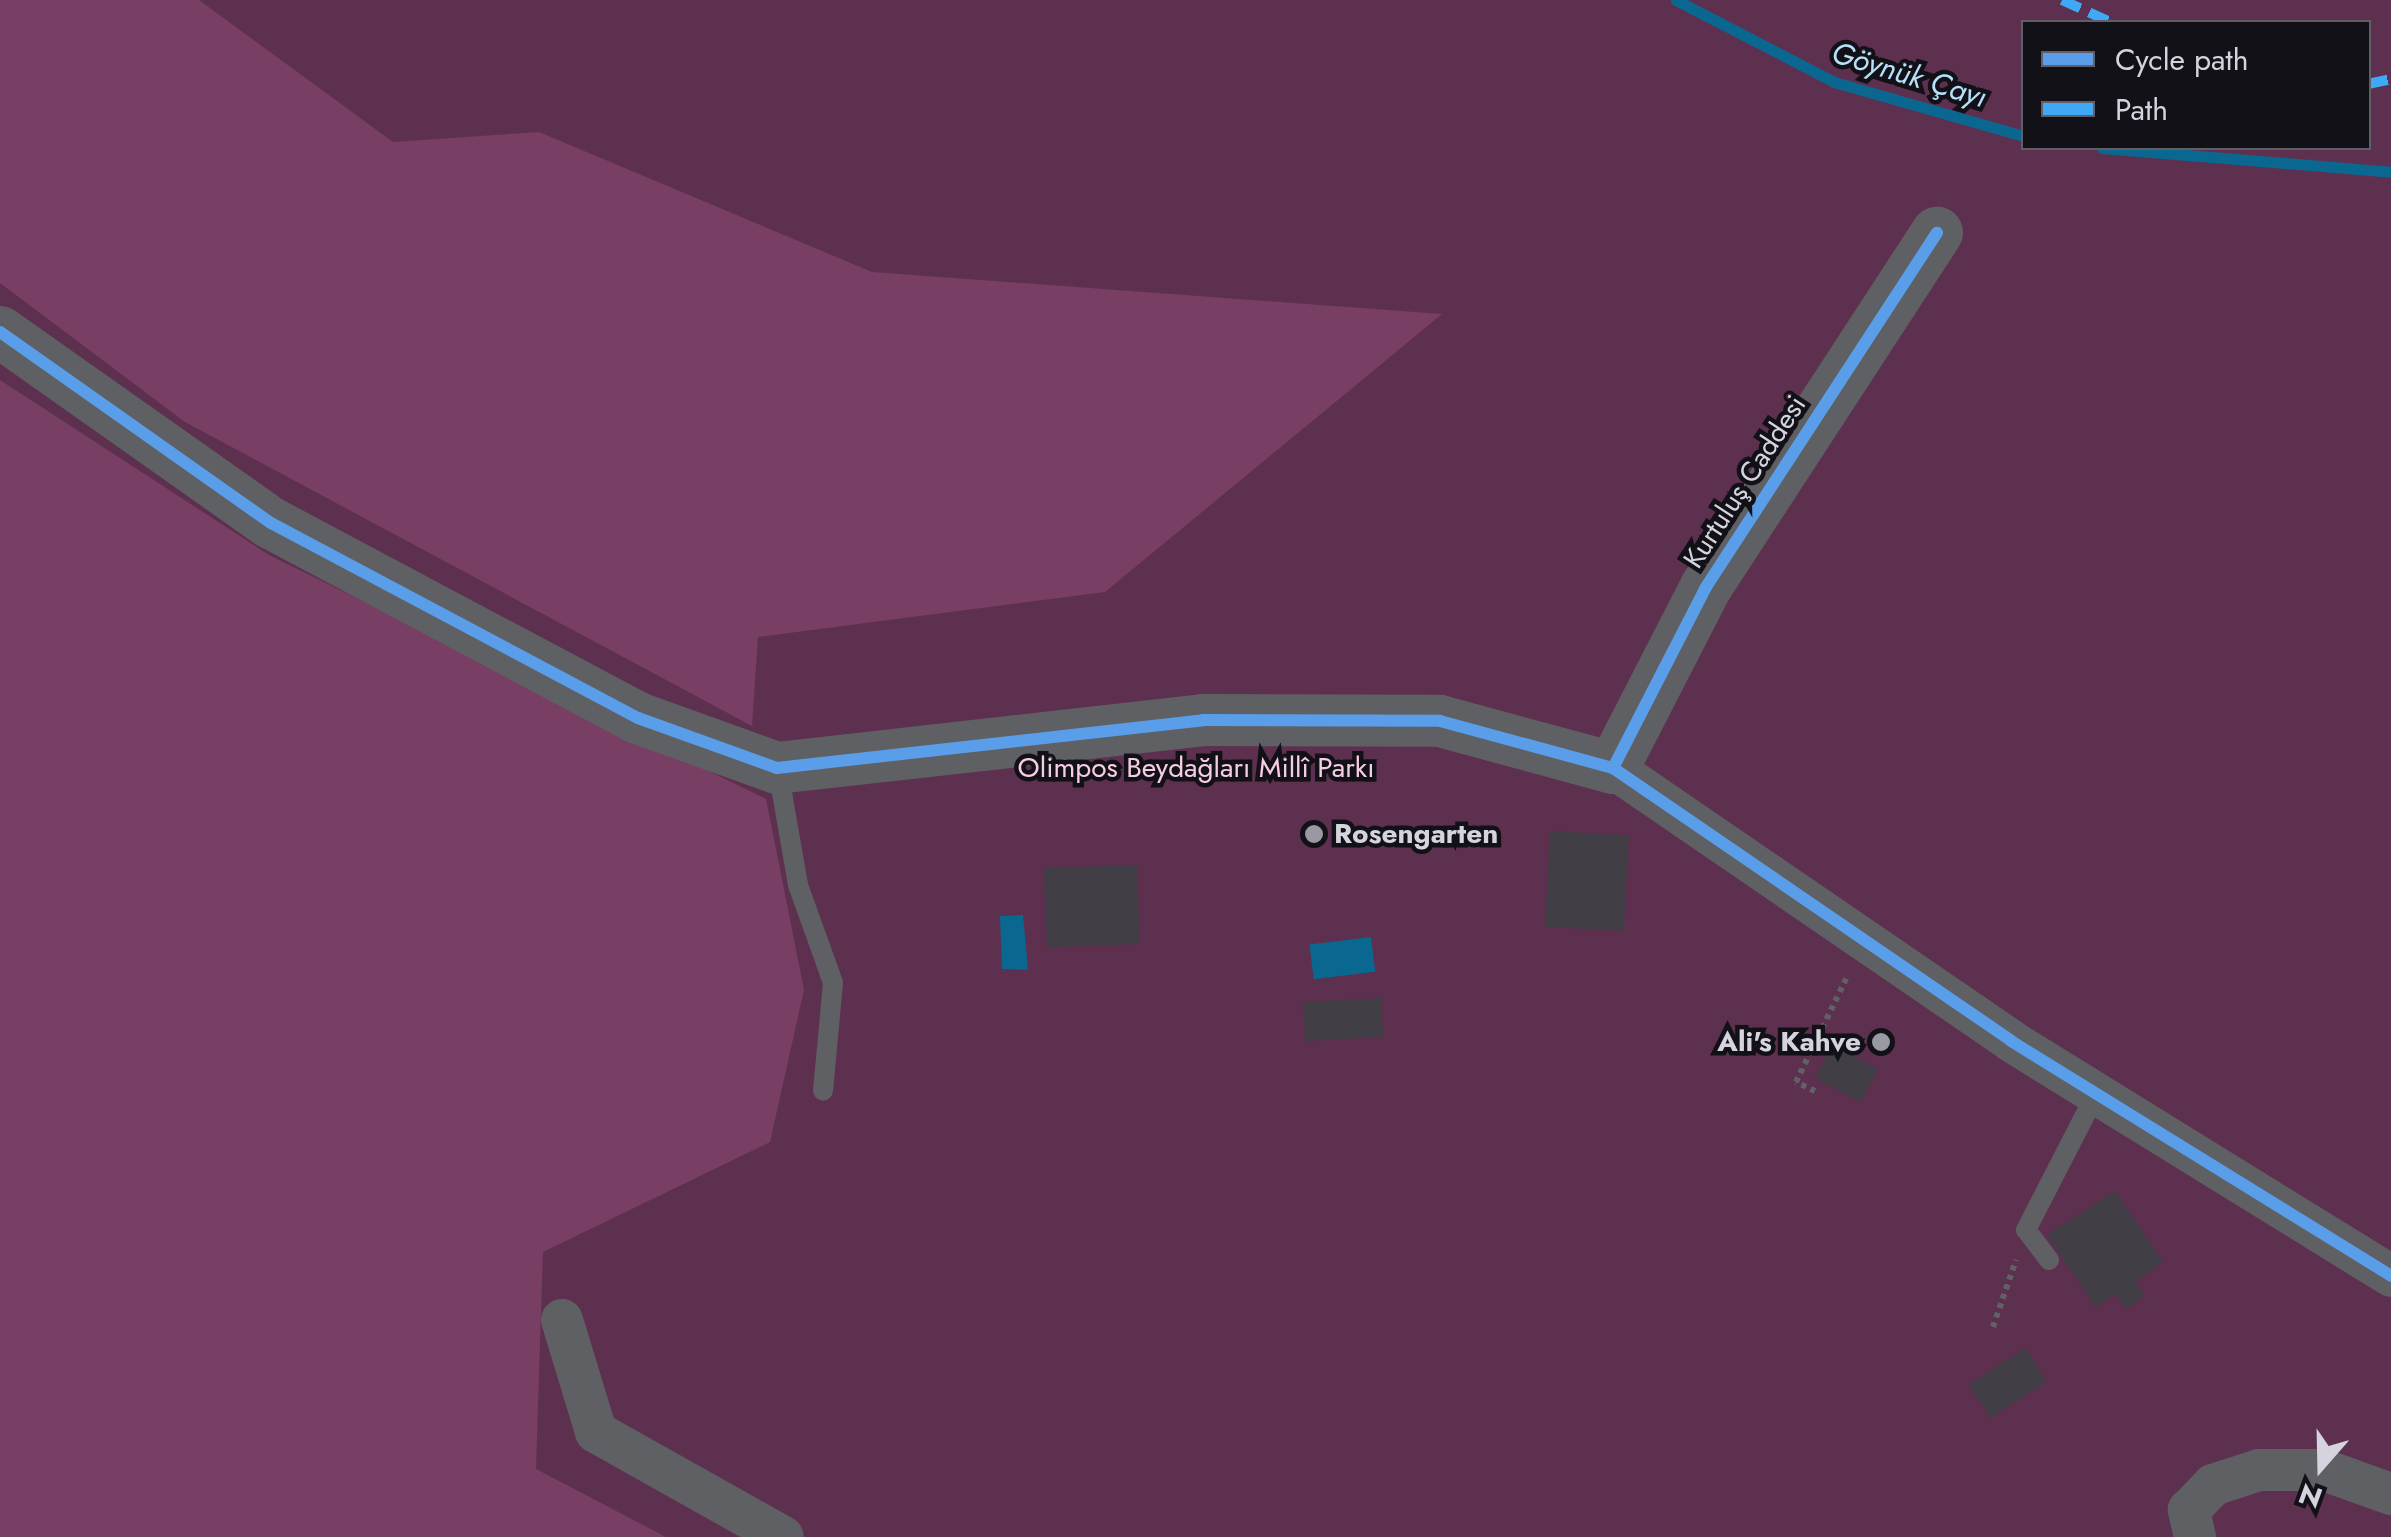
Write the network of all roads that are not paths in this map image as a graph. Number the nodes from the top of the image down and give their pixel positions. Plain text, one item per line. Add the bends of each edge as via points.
1 (1937, 234) dead end
2 (0, 332) edge
3 (777, 768) junction
4 (1613, 768) junction
5 (824, 1091) dead end
6 (2096, 1094) junction
7 (2049, 1260) dead end
8 (2391, 1276) edge
9 (562, 1320) dead end
10 (2391, 1494) edge
11 (783, 1537) edge
12 (2194, 1537) edge

1 - 4 street, Kurtuluş Caddesi via 1706,587
2 - 3 street via 270,523 638,718
3 - 4 street via 1203,720 1440,721
3 - 5 lane via 798,885 833,982
4 - 6 street
6 - 7 lane via 2026,1230
6 - 8 street
9 - 11 street via 596,1432
10 - 12 street via 2324,1470 2258,1470 2212,1484 2189,1510

